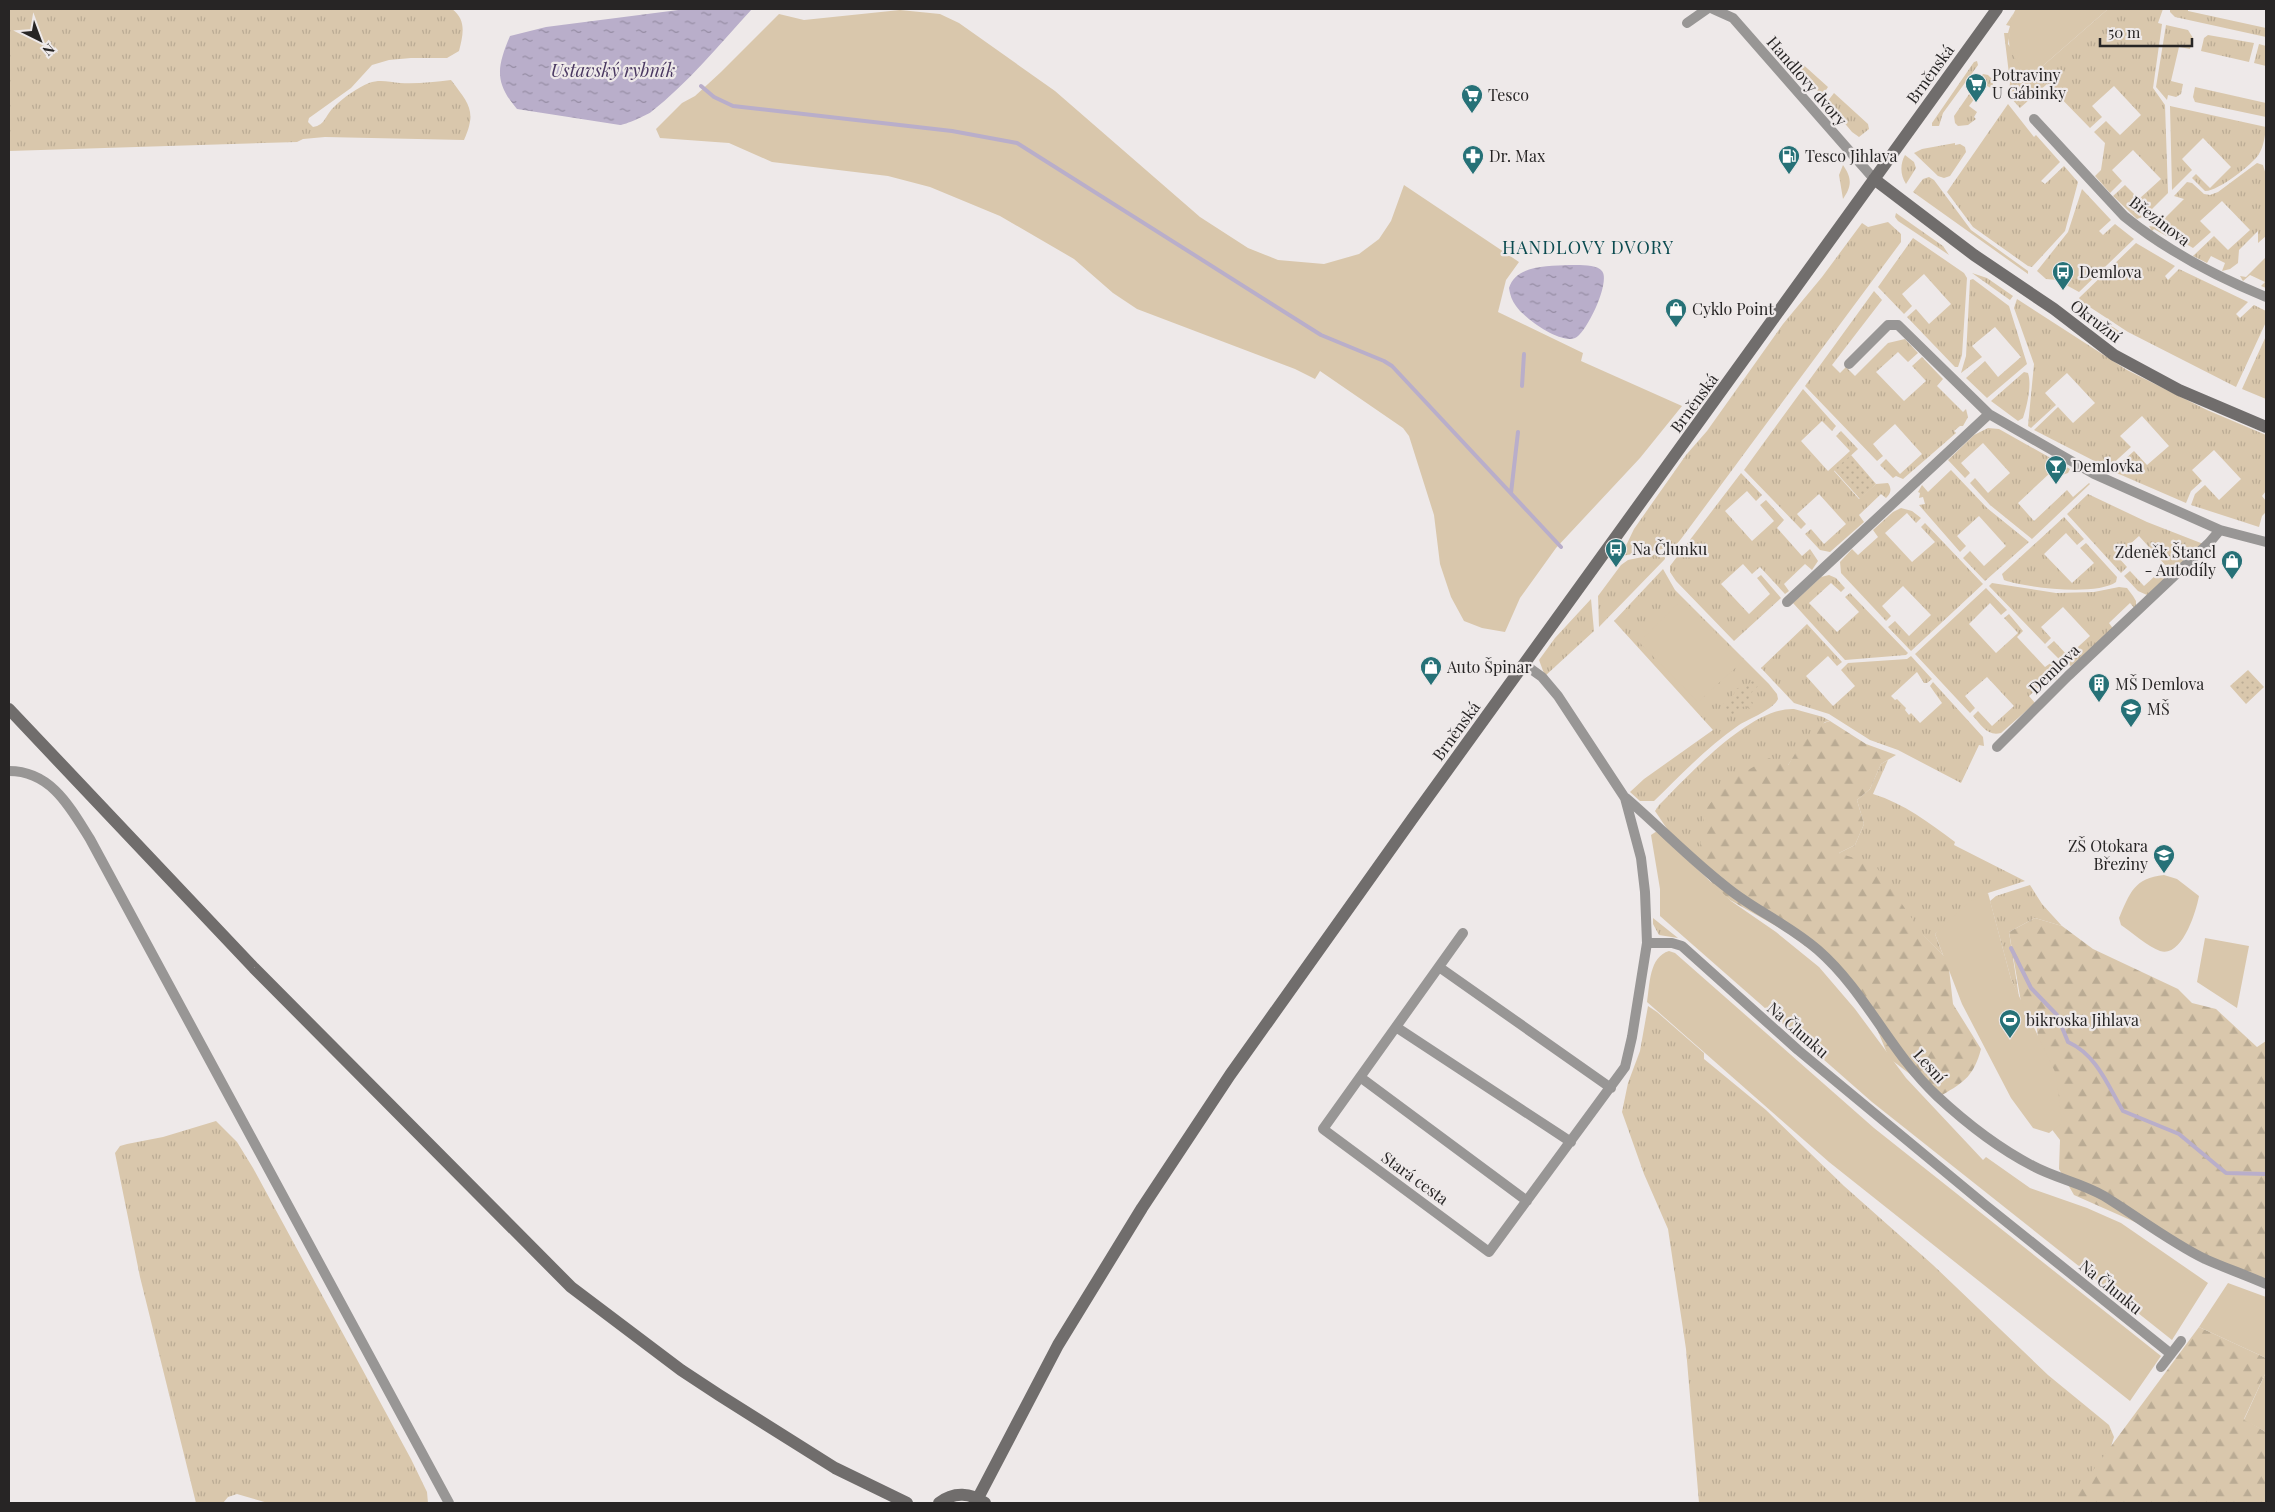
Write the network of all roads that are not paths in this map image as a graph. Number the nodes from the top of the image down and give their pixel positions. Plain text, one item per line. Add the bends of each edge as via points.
1 (1707, 9) edge
2 (1713, 9) edge
3 (1997, 9) edge
4 (1687, 23) dead end
5 (2034, 119) dead end
6 (1874, 179) junction
7 (2266, 297) edge
8 (1849, 364) dead end
9 (1989, 414) junction
10 (2266, 427) edge
11 (2220, 530) junction
12 (2266, 542) edge
13 (1787, 602) dead end
14 (1524, 664) junction
15 (9, 709) edge
16 (1997, 747) dead end
17 (9, 772) edge
18 (1625, 798) junction
19 (1463, 933) dead end
20 (1647, 943) junction
21 (1439, 967) junction
22 (1396, 1027) junction
23 (1360, 1077) junction
24 (1611, 1088) junction
25 (1571, 1142) junction
26 (1527, 1202) junction
27 (2266, 1284) edge
28 (2181, 1341) dead end
29 (2171, 1354) junction
30 (2161, 1367) dead end
31 (879, 1497) edge
32 (982, 1501) edge
33 (449, 1503) edge
34 (907, 1503) edge
35 (939, 1503) edge

1 - 4 street
2 - 6 street, Handlovy dvory via 1733,18
3 - 6 main road, Brněnská
5 - 7 street, Březinova via 2138,228 2187,260
6 - 10 main road, Okružní via 2114,355 2188,394
6 - 14 main road, Brněnská
8 - 9 street via 1888,325 1898,325
9 - 11 street via 2094,474
9 - 13 street
11 - 12 street
11 - 16 street, Demlova
14 - 18 street via 1542,677 1558,696
14 - 32 main road, Brněnská via 1230,1075 1142,1208 1058,1345
15 - 31 main road via 254,968 571,1287 719,1396
17 - 33 street via 31,774 51,786 66,802 90,839
18 - 20 street via 1641,858
18 - 27 street, Lesní via 1714,878 1818,950 1858,992 1894,1046 1937,1096 2000,1147 2034,1167 2103,1195 2204,1258
19 - 21 street, Stará cesta
20 - 24 street, Stará cesta via 1627,1060
20 - 29 street, Na Člunku via 1682,946 1813,1063
21 - 22 street, Stará cesta
21 - 24 street
22 - 23 street, Stará cesta
22 - 25 street
23 - 26 street
23 - 26 street, Stará cesta via 1323,1129 1489,1252
24 - 25 street, Stará cesta
25 - 26 street, Stará cesta
28 - 29 street
29 - 30 street
31 - 34 main road
32 - 35 main road via 960,1494

